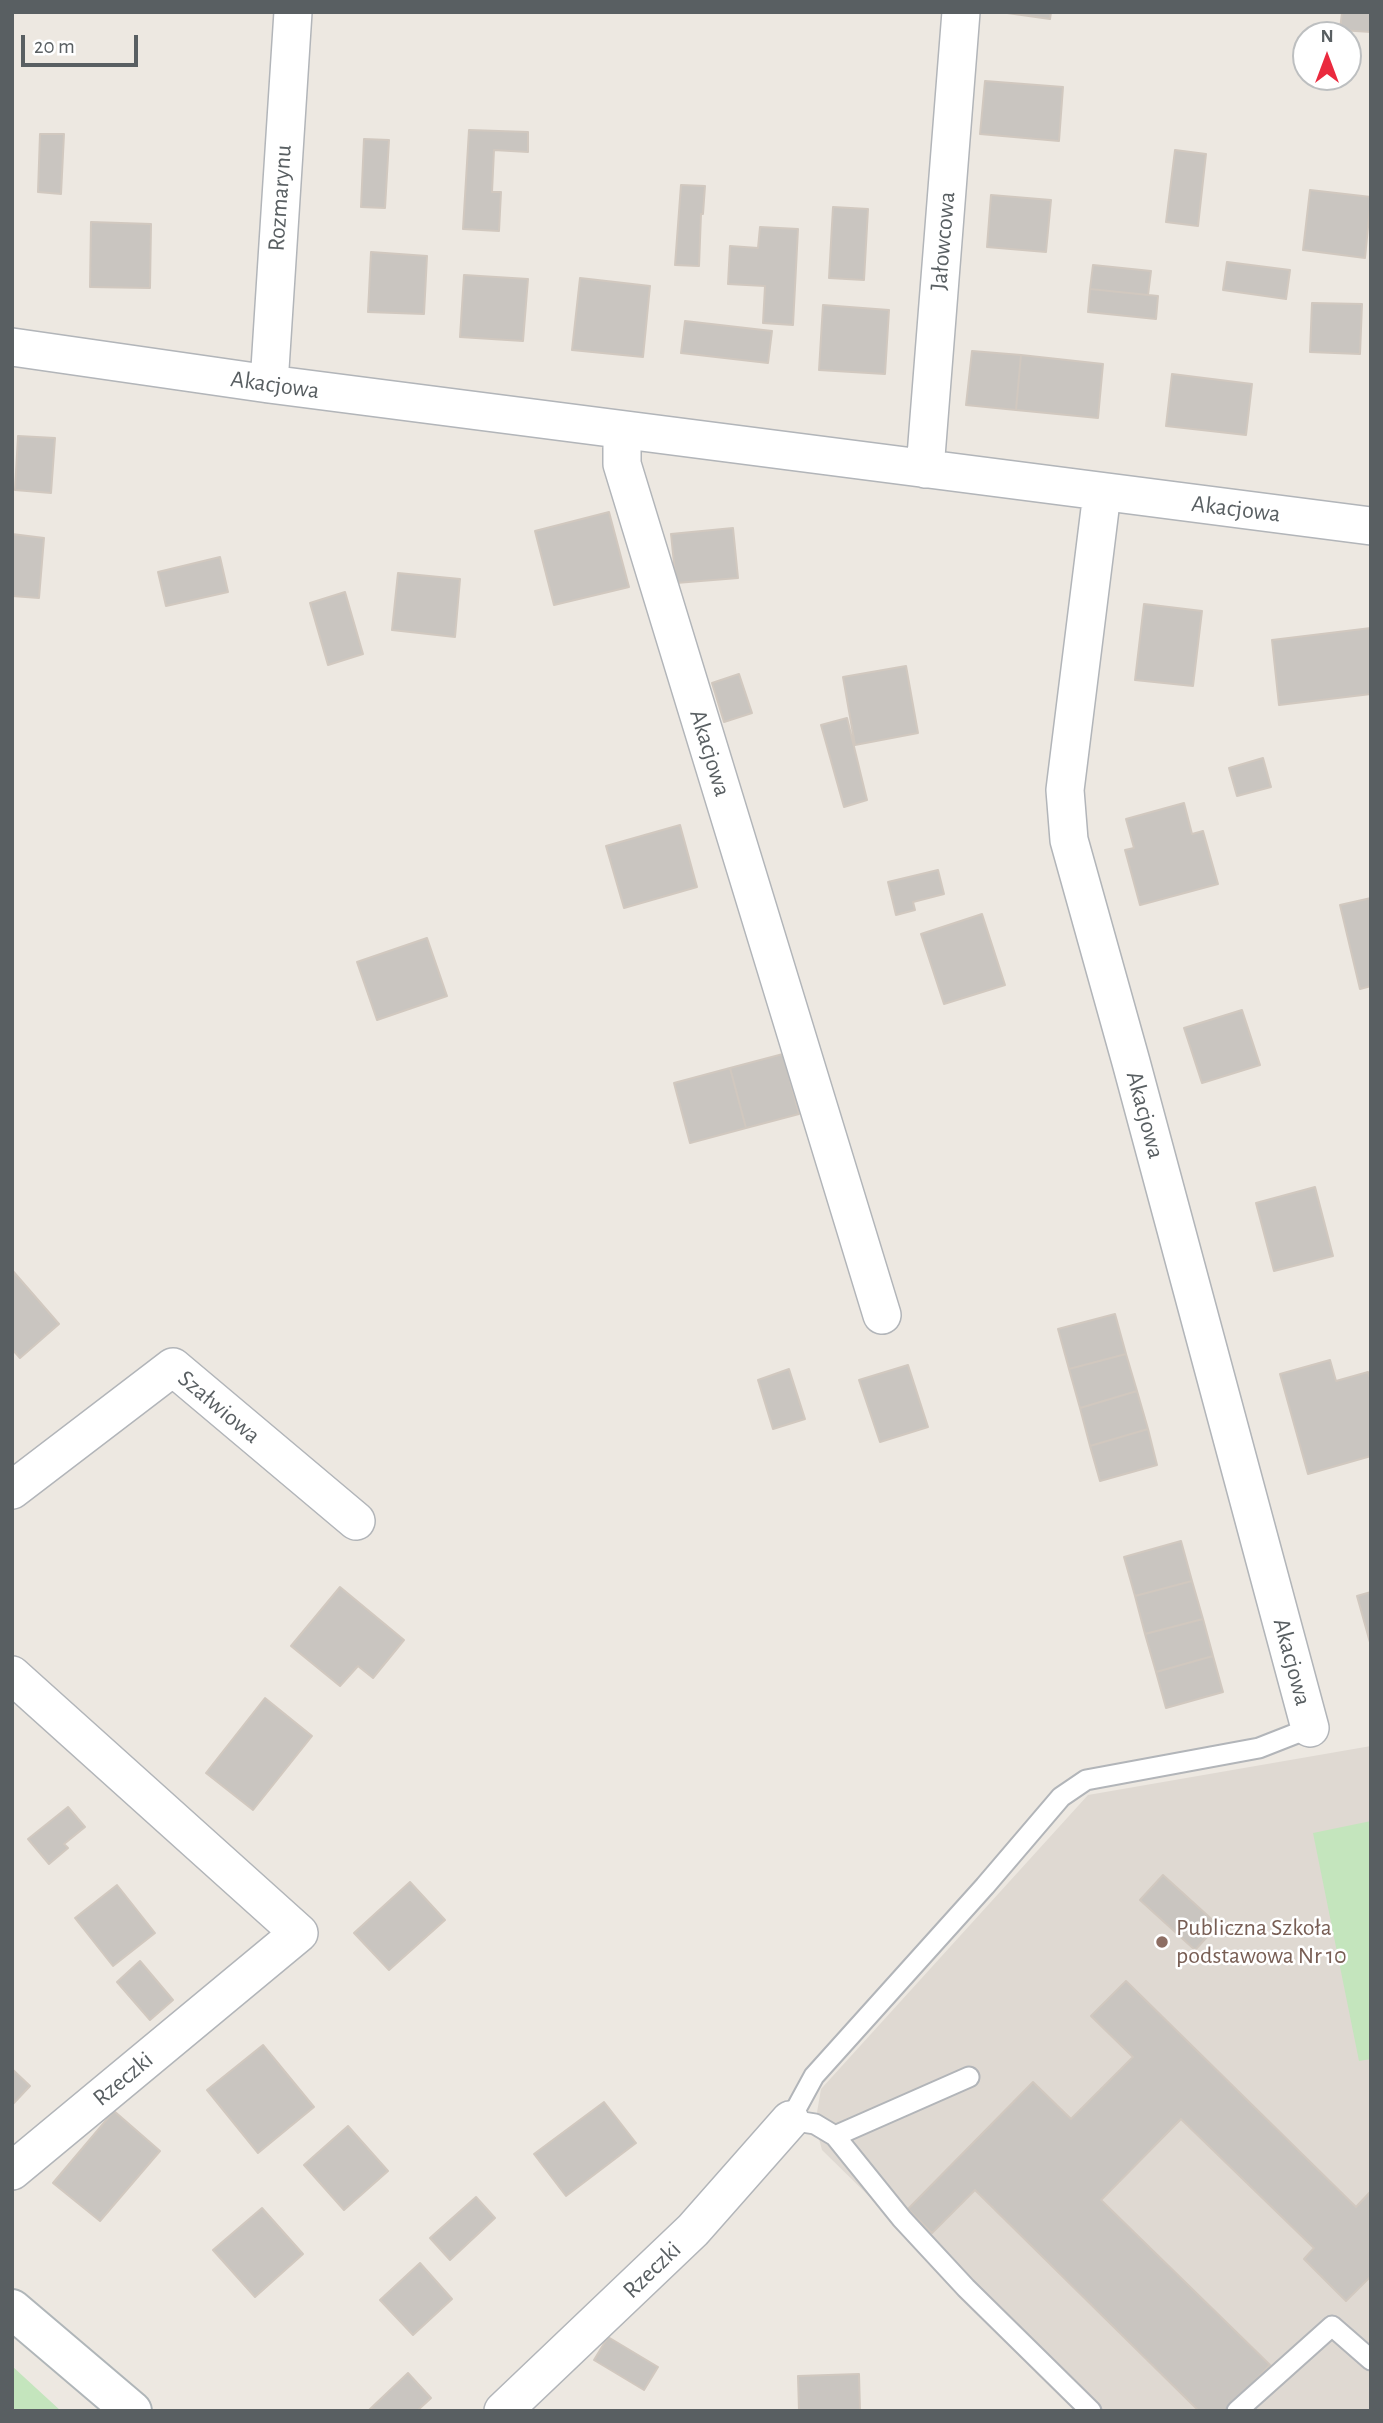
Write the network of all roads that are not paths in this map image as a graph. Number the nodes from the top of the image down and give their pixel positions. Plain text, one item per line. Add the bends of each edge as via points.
1 (293, 12) edge
2 (961, 12) edge
3 (12, 347) edge
4 (269, 384) junction
5 (622, 430) junction
6 (925, 469) junction
7 (1102, 493) junction
8 (1371, 526) edge
9 (882, 1315) dead end
10 (12, 1490) edge
11 (356, 1521) dead end
12 (12, 1675) edge
13 (1310, 1728) joint
14 (969, 2077) dead end
15 (790, 2120) junction
16 (835, 2136) junction
17 (12, 2171) edge
18 (12, 2309) edge
19 (1371, 2360) edge
20 (132, 2411) edge
21 (503, 2411) edge
22 (1091, 2411) edge
23 (1237, 2411) edge

1 - 4 street, Rozmarynu
2 - 6 street, Jałowcowa
3 - 4 street, Akacjowa
4 - 5 street, Akacjowa
5 - 6 street, Akacjowa
5 - 9 street, Akacjowa via 622,464
6 - 7 street, Akacjowa
7 - 8 street, Akacjowa
7 - 13 street, Akacjowa via 1066,790 1069,840
10 - 11 street, Szałwiowa via 173,1367
12 - 17 street, Rzeczki via 299,1933
13 - 15 lane via 1259,1748 1086,1780 1061,1797 814,2076
14 - 16 lane
15 - 16 lane via 815,2124
15 - 21 street, Rzeczki via 693,2230
16 - 22 lane via 966,2288
18 - 20 main road
19 - 23 lane via 1332,2326

